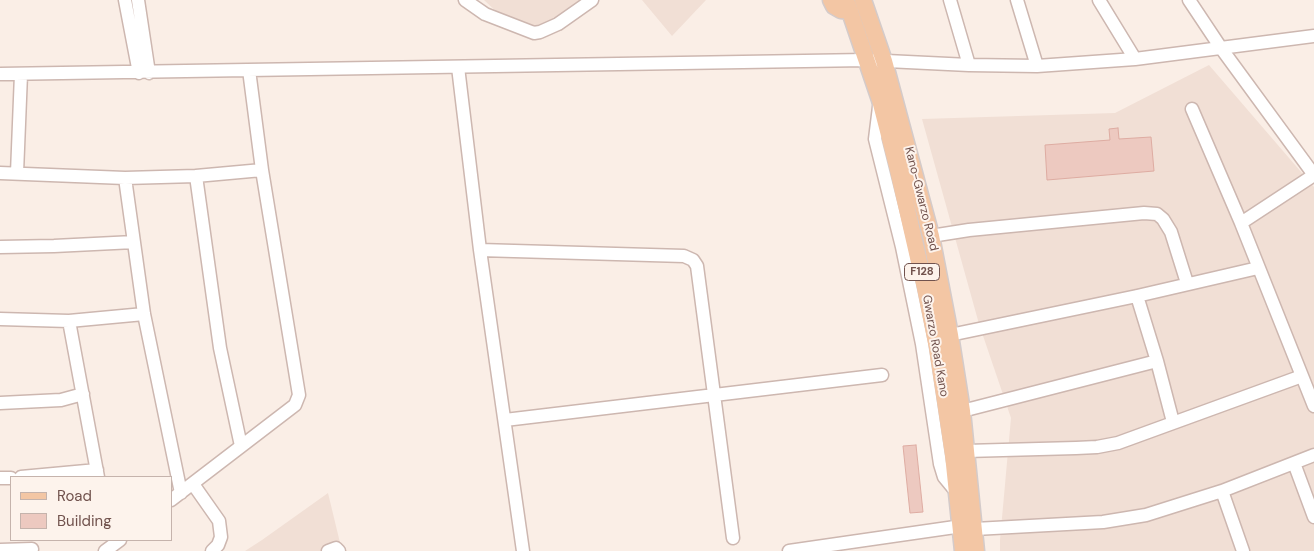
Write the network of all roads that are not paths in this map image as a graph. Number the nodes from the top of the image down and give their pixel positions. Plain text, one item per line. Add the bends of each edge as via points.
1 (134, 0) edge
2 (465, 0) edge
3 (592, 0) edge
4 (831, 0) edge
5 (863, 0) edge
6 (950, 0) edge
7 (1016, 0) edge
8 (1099, 0) edge
9 (1189, 0) edge
10 (848, 5) edge
11 (1314, 36) edge
12 (1221, 48) junction
13 (1135, 59) junction
14 (866, 60) junction
15 (884, 61) junction
16 (969, 65) junction
17 (1037, 66) junction
18 (458, 67) junction
19 (249, 70) junction
20 (144, 73) junction
21 (0, 74) edge
22 (21, 74) junction
23 (1192, 110) dead end
24 (262, 170) junction
25 (0, 173) edge
26 (17, 174) junction
27 (1314, 175) edge
28 (196, 176) junction
29 (125, 178) junction
30 (1241, 223) junction
31 (931, 236) junction
32 (134, 242) junction
33 (0, 247) edge
34 (480, 250) junction
35 (1258, 268) junction
36 (1187, 283) junction
37 (1137, 296) junction
38 (144, 314) junction
39 (0, 319) edge
40 (69, 321) junction
41 (950, 335) junction
42 (1157, 361) junction
43 (882, 375) dead end
44 (1302, 376) junction
45 (83, 394) junction
46 (714, 394) junction
47 (0, 403) edge
48 (1314, 406) edge
49 (962, 410) junction
50 (505, 420) junction
51 (1173, 422) junction
52 (241, 446) junction
53 (966, 451) junction
54 (1314, 455) edge
55 (1294, 463) junction
56 (97, 473) edge
57 (40, 476) edge
58 (193, 484) junction
59 (1222, 491) junction
60 (176, 496) edge
61 (1314, 518) edge
62 (968, 528) junction
63 (733, 538) dead end
64 (32, 546) edge
65 (0, 550) edge
66 (212, 551) edge
67 (328, 551) edge
68 (339, 551) edge
69 (523, 551) edge
70 (789, 551) edge
71 (963, 551) edge
72 (976, 551) edge
73 (1243, 551) edge

1 - 20 street
2 - 3 street via 485,14 534,33 558,24
4 - 10 main road via 841,10
5 - 15 main road, Kano-Gwarzo Road / F128
6 - 16 street
7 - 17 street
8 - 13 street
9 - 12 street
10 - 14 main road, Gwarzo Road Kano / F128
11 - 12 street
12 - 13 street
12 - 27 street
13 - 17 street
14 - 15 street
14 - 18 street
14 - 62 main road, Gwarzo Road Kano / F128 via 880,100 926,288 958,494
15 - 16 street
15 - 31 main road, Kano-Gwarzo Road / F128
16 - 17 street
18 - 19 street
18 - 34 street
19 - 20 street
19 - 24 street
20 - 22 street
21 - 22 street
22 - 26 street
23 - 30 street
24 - 28 street
24 - 52 street via 298,395 295,405
25 - 26 street
26 - 29 street
27 - 30 street
28 - 29 street
28 - 52 street via 220,348
29 - 32 street
30 - 35 street
31 - 36 street via 1157,214 1171,232
31 - 41 main road, Kano-Gwarzo Road / F128
32 - 33 street
32 - 38 street
34 - 46 street via 684,256 693,260 697,266
34 - 50 street
35 - 36 street
35 - 44 street
36 - 37 street
37 - 41 street
37 - 42 street
38 - 40 street
38 - 60 street
39 - 40 street
40 - 45 street
41 - 49 main road, Kano-Gwarzo Road / F128
42 - 49 street
42 - 51 street
43 - 46 street
44 - 48 street
44 - 51 street
45 - 47 street via 61,400
45 - 56 street
46 - 50 street
46 - 63 street
49 - 53 main road, Kano-Gwarzo Road / F128
50 - 69 street
51 - 53 street via 1118,443 1097,447
52 - 58 street
53 - 62 main road, Kano-Gwarzo Road / F128
54 - 55 street
55 - 59 street
55 - 61 street
56 - 57 street
58 - 60 street
58 - 66 street via 219,521 221,536
59 - 62 street via 1146,516 1103,522
59 - 73 street
62 - 70 street
62 - 71 main road, Gwarzo Road Kano / F128
62 - 72 main road, Kano-Gwarzo Road / F128
64 - 65 street
67 - 68 street via 336,548

